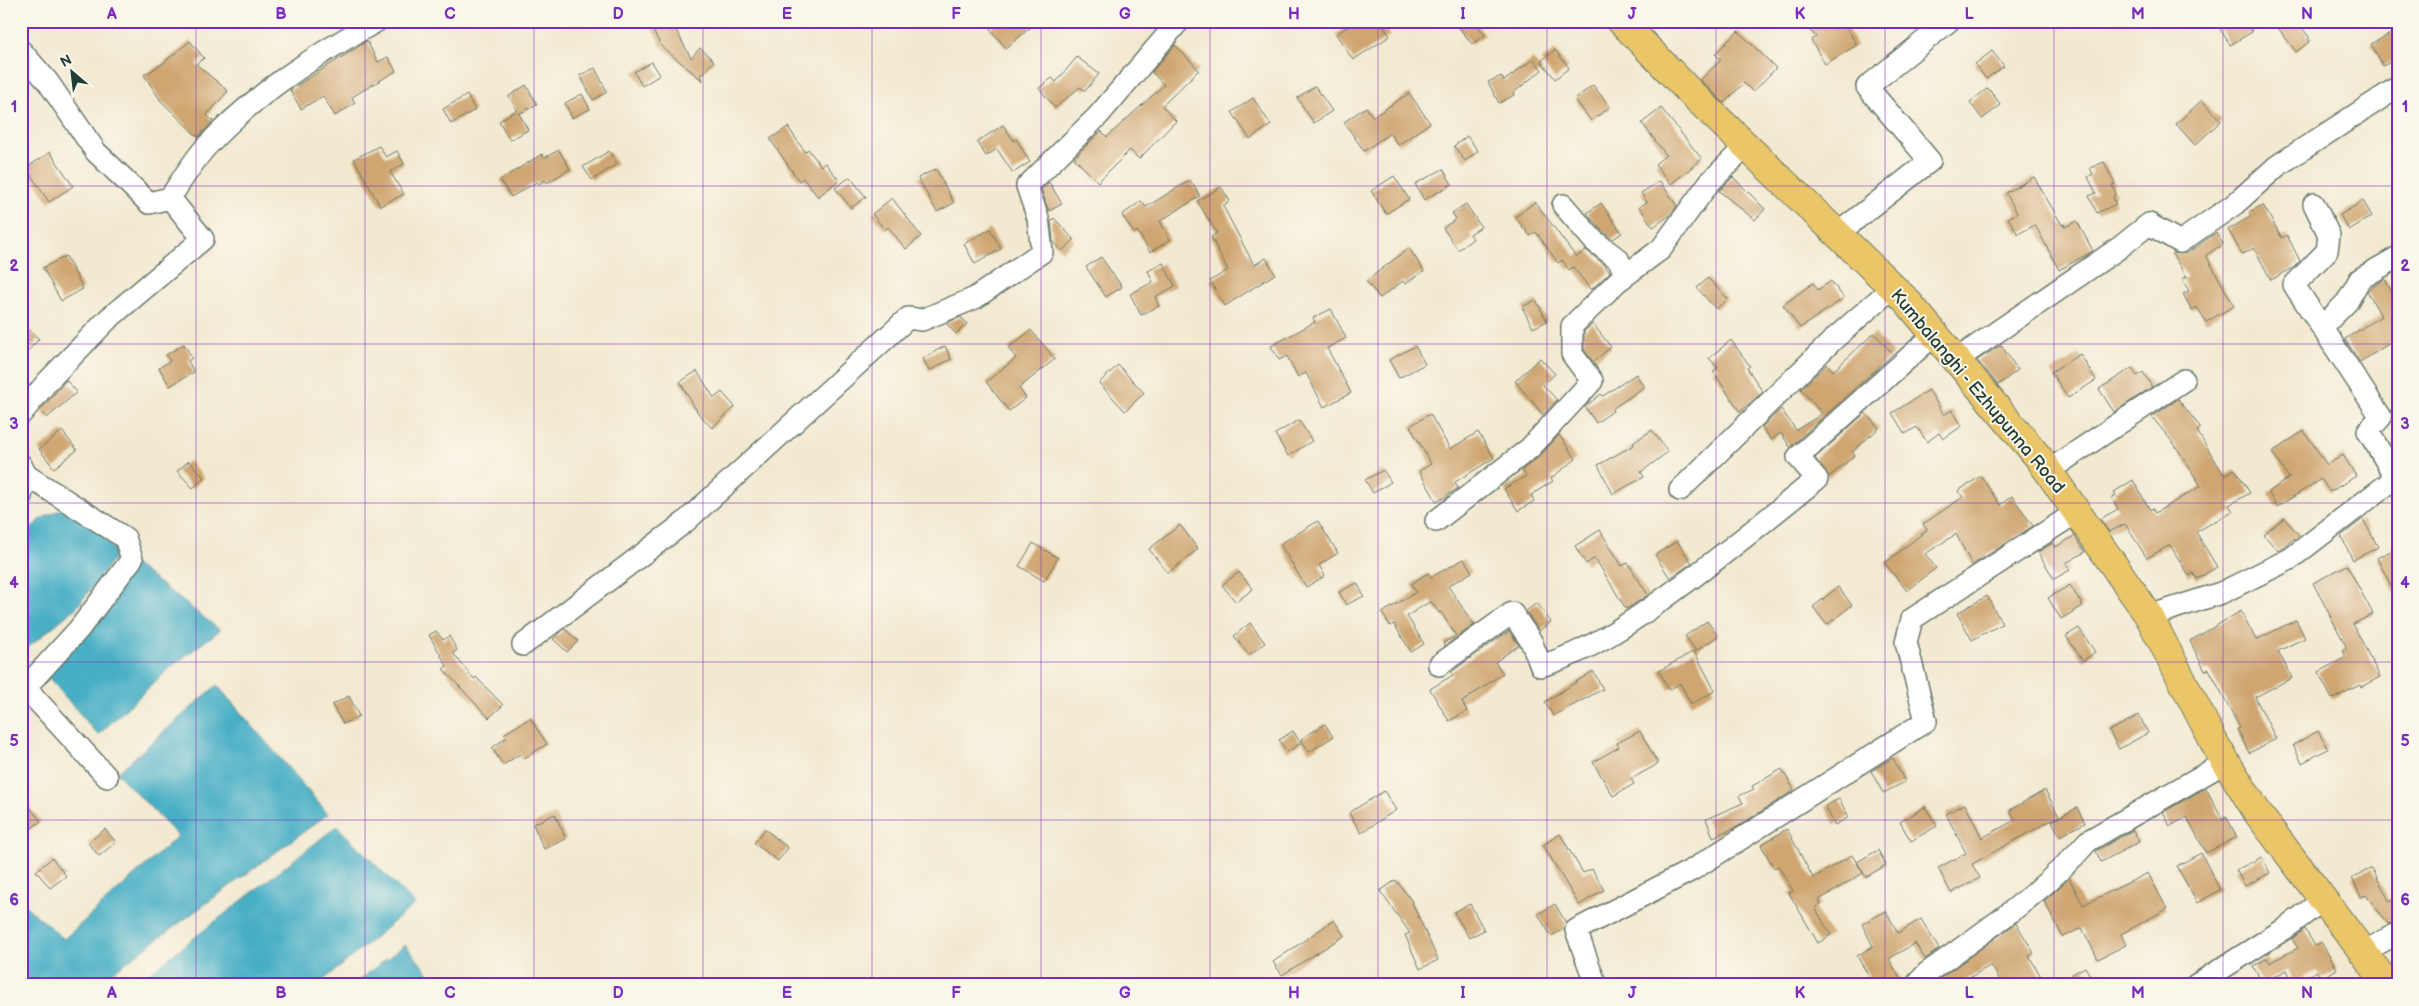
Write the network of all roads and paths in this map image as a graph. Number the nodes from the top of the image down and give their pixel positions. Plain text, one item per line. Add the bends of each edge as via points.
1 (377, 21) edge
2 (1179, 21) edge
3 (1622, 21) edge
4 (1949, 21) edge
5 (21, 51) edge
6 (2398, 87) edge
7 (1746, 146) junction
8 (170, 198) junction
9 (2314, 204) dead end
10 (1563, 205) dead end
11 (1837, 234) junction
12 (2398, 256) edge
13 (1626, 275) junction
14 (1893, 287) junction
15 (2322, 327) junction
16 (1934, 334) junction
17 (1956, 360) junction
18 (2184, 380) dead end
19 (21, 414) edge
20 (24, 470) edge
21 (2048, 471) junction
22 (2395, 484) edge
23 (1680, 490) dead end
24 (21, 496) edge
25 (2077, 512) junction
26 (1436, 521) dead end
27 (2149, 616) junction
28 (523, 645) dead end
29 (1440, 666) dead end
30 (23, 685) edge
31 (2226, 762) junction
32 (107, 777) dead end
33 (2323, 900) junction
34 (2398, 934) edge
35 (2363, 952) junction
36 (2379, 982) edge
37 (1596, 985) edge
38 (1916, 985) edge
39 (2196, 985) edge

1 - 8 street via 332,46 247,107 205,148
2 - 28 street via 1098,116 1027,186 1038,218 1042,252 975,298 922,320 908,318 685,522
3 - 7 main road, Kumbalanghi - Ezhupunna Road
4 - 11 street via 1867,87 1930,161
5 - 8 street via 48,82 96,152 149,203
6 - 17 street via 2277,166 2236,204 2180,242 2149,224
7 - 11 main road, Kumbalanghi - Ezhupunna Road
7 - 13 street via 1710,183 1660,249
8 - 19 street via 203,239 108,318
9 - 15 street via 2329,235 2326,251 2294,285
10 - 13 street via 1594,241 1618,259
11 - 14 main road, Kumbalanghi - Ezhupunna Road
12 - 15 street via 2360,279 2347,302
13 - 26 street via 1572,326 1572,354 1592,381 1530,448
14 - 16 main road, Kumbalanghi - Ezhupunna Road
14 - 23 street via 1820,353
15 - 22 street via 2381,417 2368,431
16 - 17 main road, Kumbalanghi - Ezhupunna Road
16 - 29 street via 1798,457 1817,479 1705,569 1619,631 1569,658 1541,666 1512,613
17 - 21 main road, Kumbalanghi - Ezhupunna Road
18 - 21 street
20 - 24 street
20 - 30 street via 125,538 132,559 79,629
21 - 25 main road, Kumbalanghi - Ezhupunna Road
22 - 27 street via 2290,559 2221,593
25 - 27 main road, Kumbalanghi - Ezhupunna Road
25 - 37 street via 1912,619 1906,642 1926,721 1692,870 1576,930
27 - 31 main road, Kumbalanghi - Ezhupunna Road
30 - 32 street
31 - 33 main road, Kumbalanghi - Ezhupunna Road via 2259,815
31 - 38 street via 2088,841 2021,905 1927,973
33 - 35 main road, Kumbalanghi - Ezhupunna Road
33 - 39 street via 2286,928
34 - 35 street
35 - 36 main road, Kumbalanghi - Ezhupunna Road

